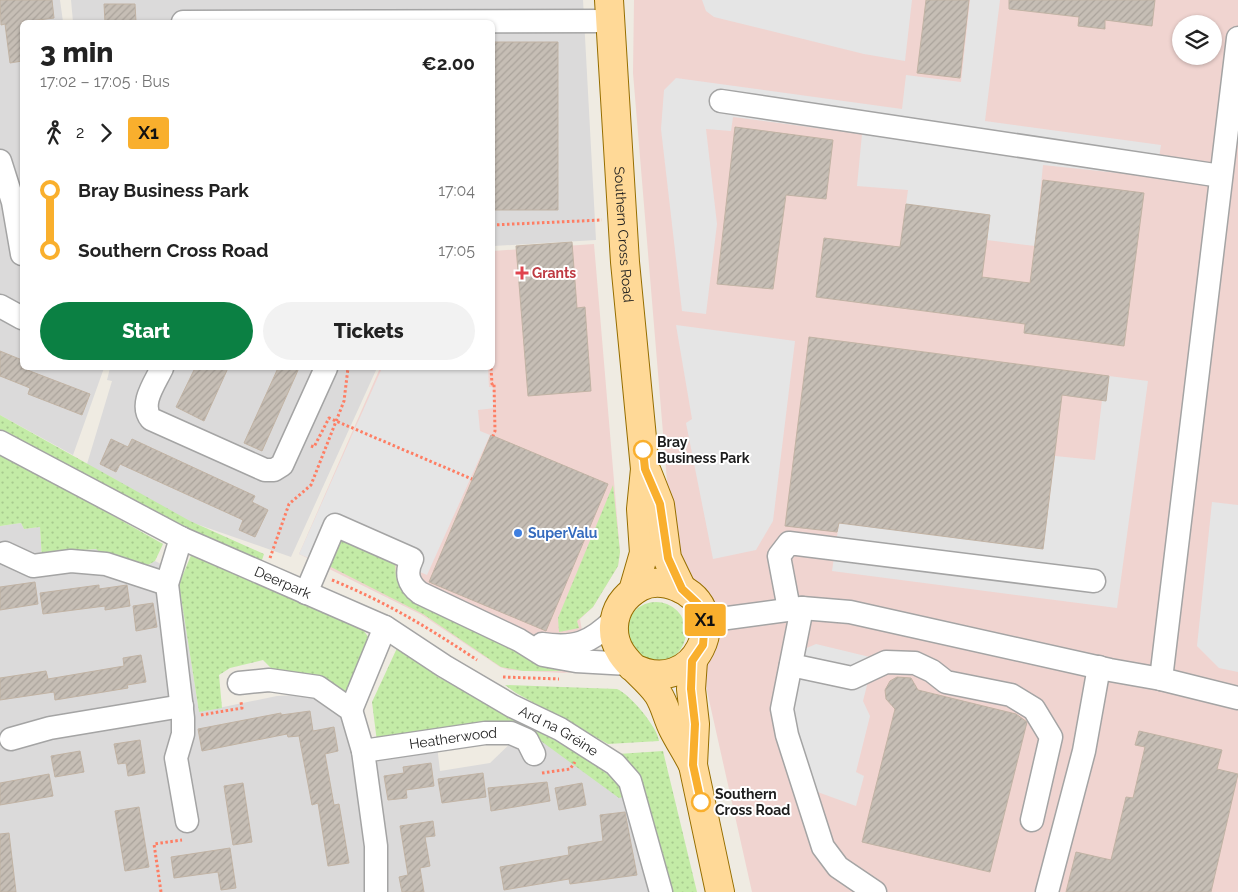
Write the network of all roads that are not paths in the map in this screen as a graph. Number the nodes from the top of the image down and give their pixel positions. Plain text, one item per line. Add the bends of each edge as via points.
1 (610, 10) edge
2 (458, 20) edge
3 (1238, 38) edge
4 (721, 100) dead end
5 (0, 161) edge
6 (1221, 176) junction
7 (20, 242) edge
8 (0, 306) edge
9 (20, 316) edge
10 (161, 370) edge
11 (325, 370) edge
12 (0, 442) edge
13 (645, 469) junction
14 (181, 538) junction
15 (5, 553) dead end
16 (1094, 581) dead end
17 (310, 583) junction
18 (167, 584) junction
19 (682, 589) junction
20 (633, 591) junction
21 (795, 609) junction
22 (614, 620) junction
23 (705, 621) junction
24 (385, 627) junction
25 (518, 640) junction
26 (692, 661) junction
27 (791, 665) junction
28 (631, 666) junction
29 (1100, 667) junction
30 (1161, 678) junction
31 (239, 684) road end
32 (1238, 698) edge
33 (351, 710) junction
34 (182, 712) junction
35 (11, 739) dead end
36 (363, 751) junction
37 (536, 764) road end
38 (693, 765) junction
39 (1032, 820) dead end
40 (188, 830) road end
41 (376, 892) edge
42 (660, 892) edge
43 (720, 892) edge
44 (875, 892) edge
45 (1047, 892) edge

1 - 2 street
1 - 13 main road, Southern Cross Road via 622,219
3 - 6 street
4 - 6 street
5 - 7 street via 13,202
6 - 30 street
8 - 9 street
10 - 11 street via 146,404 146,412 151,419 265,470 274,470 282,465
12 - 14 street, Deerpark
13 - 19 main road, Southern Cross Road via 660,504 668,558
13 - 20 main road, Southern Cross Road via 641,509 644,553
14 - 17 street, Deerpark
14 - 18 street
15 - 18 street via 32,566 71,561 106,564
16 - 21 street via 789,543 779,556
17 - 24 street, Deerpark
17 - 25 street via 335,525 412,559 408,575 414,588
18 - 34 street
19 - 20 main road via 655,583
19 - 23 main road, Southern Cross Road via 698,604
20 - 22 main road, Southern Cross Road via 621,604
21 - 23 street
21 - 27 street
21 - 29 street via 850,612
22 - 25 street via 595,637 568,646
22 - 28 main road via 616,643
23 - 26 main road via 703,645
24 - 33 street
24 - 42 street, Ard na Gréine via 444,666 512,706 560,729 615,764 630,781
25 - 28 street via 543,655 559,659
26 - 28 main road via 669,674 644,673
26 - 38 main road
27 - 39 street via 852,678 886,662 915,664 946,682 1011,695 1034,709 1051,737
27 - 44 street via 782,709 787,735 823,846 838,867
28 - 38 main road via 658,694
29 - 30 street
29 - 45 street via 1084,751
30 - 32 street
31 - 33 street via 269,680 318,687
33 - 36 street
34 - 35 street via 50,728
34 - 40 street via 183,734 176,758
36 - 37 street, Heatherwood via 511,733 527,740
36 - 41 street via 376,846
38 - 43 main road

